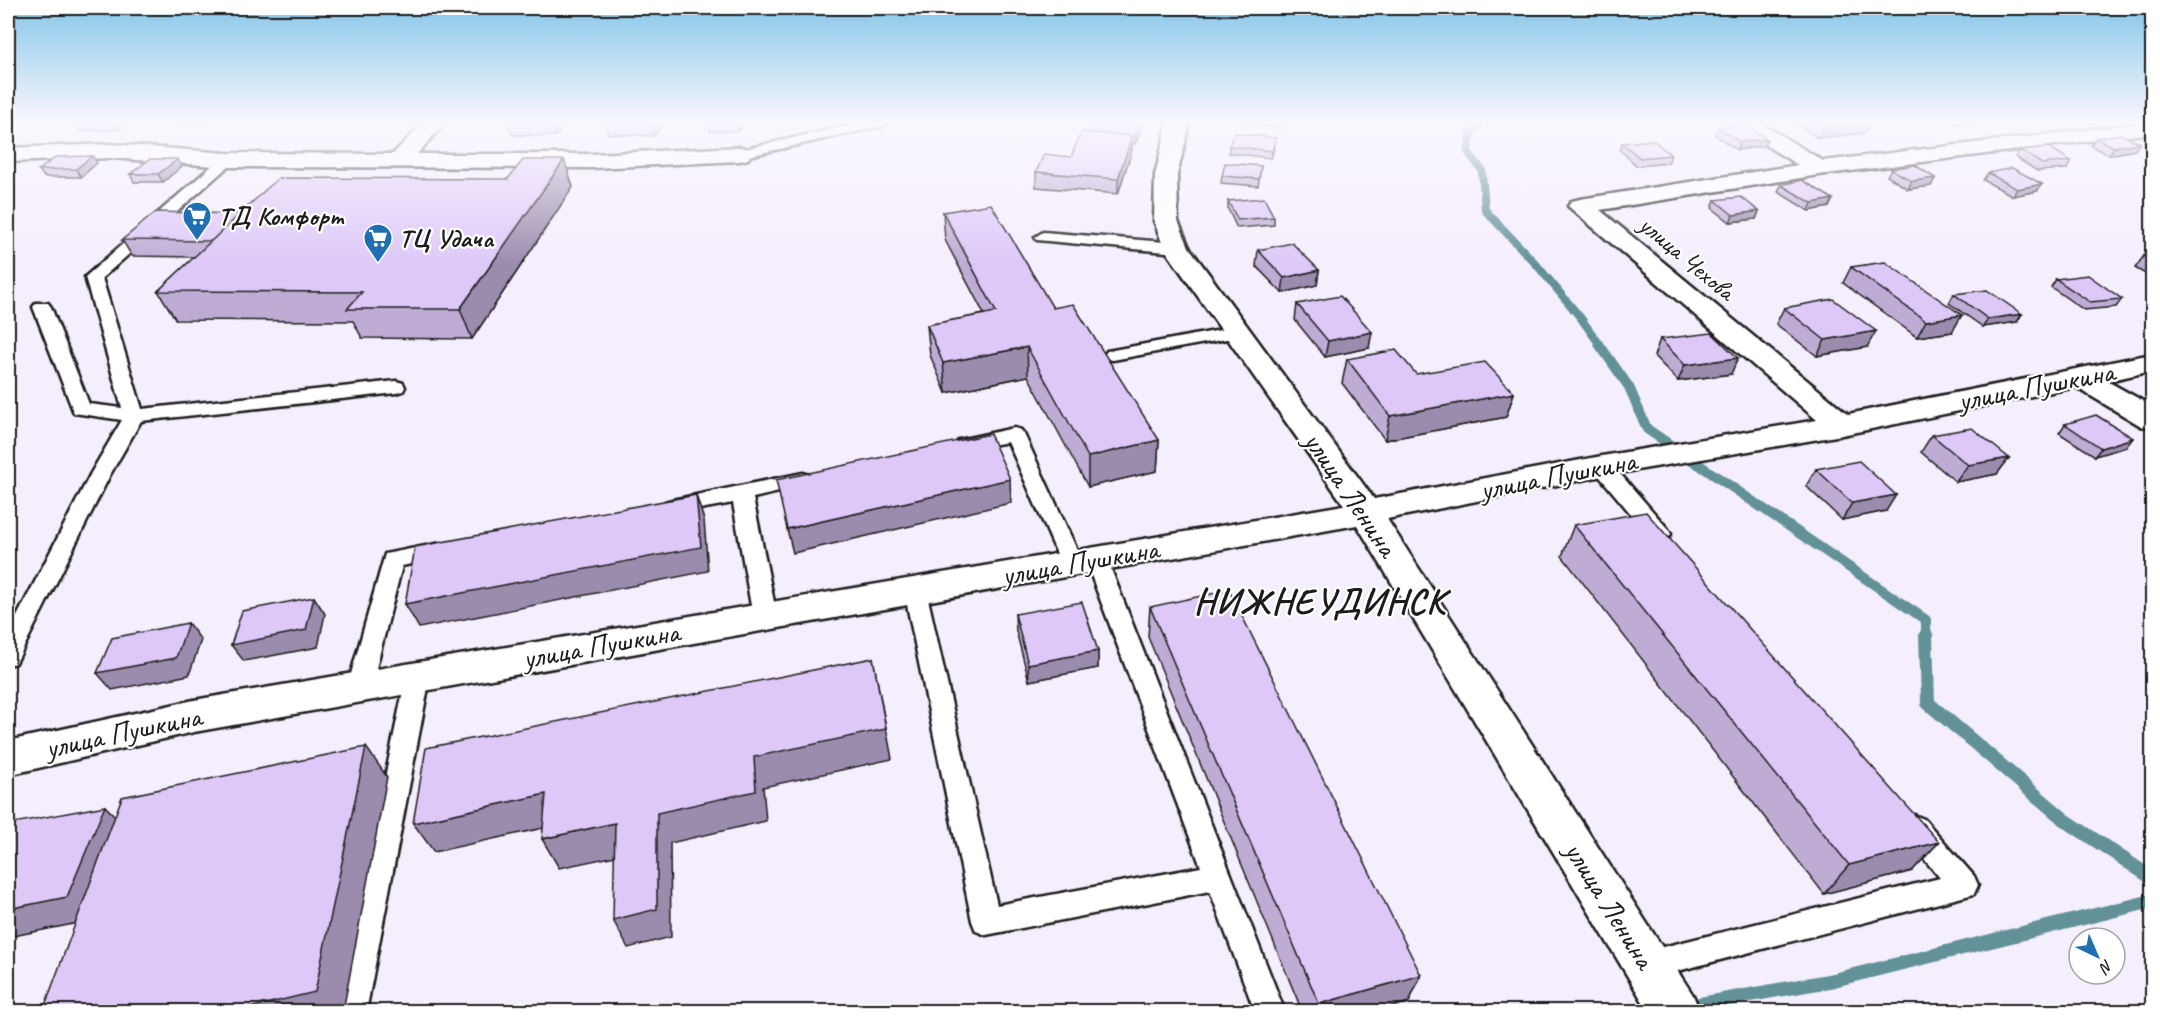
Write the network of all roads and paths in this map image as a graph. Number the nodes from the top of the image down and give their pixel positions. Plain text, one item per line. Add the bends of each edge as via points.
1 (216, 170) edge
2 (1167, 170) edge
3 (1809, 170) edge
4 (1043, 237) dead end
5 (1177, 248) junction
6 (42, 308) dead end
7 (1237, 332) junction
8 (1113, 355) dead end
9 (2152, 363) edge
10 (2078, 376) junction
11 (396, 387) dead end
12 (134, 416) junction
13 (2152, 419) edge
14 (1842, 425) junction
15 (946, 449) edge
16 (1602, 466) junction
17 (821, 476) edge
18 (742, 494) junction
19 (649, 511) edge
20 (1366, 512) junction
21 (463, 547) edge
22 (1679, 555) edge
23 (1084, 561) junction
24 (915, 590) junction
25 (765, 617) junction
26 (8, 656) edge
27 (418, 677) junction
28 (359, 688) junction
29 (8, 758) edge
30 (1903, 814) edge
31 (1218, 877) junction
32 (1647, 965) junction
33 (351, 1011) edge
34 (1270, 1011) edge
35 (1676, 1011) edge

1 - 12 lane via 93,277
2 - 5 street, улица Ленина via 1166,221
3 - 14 street, улица Чехова via 1580,206
4 - 5 lane
5 - 7 street, улица Ленина
6 - 12 lane via 81,409
7 - 8 lane
7 - 20 street, улица Ленина
9 - 10 street, улица Пушкина
10 - 13 street
10 - 14 street, улица Пушкина
11 - 12 lane
12 - 26 lane
14 - 16 street, улица Пушкина
15 - 23 lane via 1014,434
16 - 20 street, улица Пушкина
16 - 22 lane
17 - 18 lane
18 - 19 lane
18 - 25 lane
20 - 23 street, улица Пушкина
20 - 32 street, улица Ленина
21 - 28 lane via 393,560
23 - 24 street, улица Пушкина
23 - 31 lane
24 - 25 street, улица Пушкина
24 - 31 lane via 986,921
25 - 27 street, улица Пушкина
27 - 28 street, улица Пушкина
27 - 33 lane
28 - 29 street, улица Пушкина via 194,716
30 - 32 lane via 1964,885
31 - 34 lane
32 - 35 street, улица Ленина

